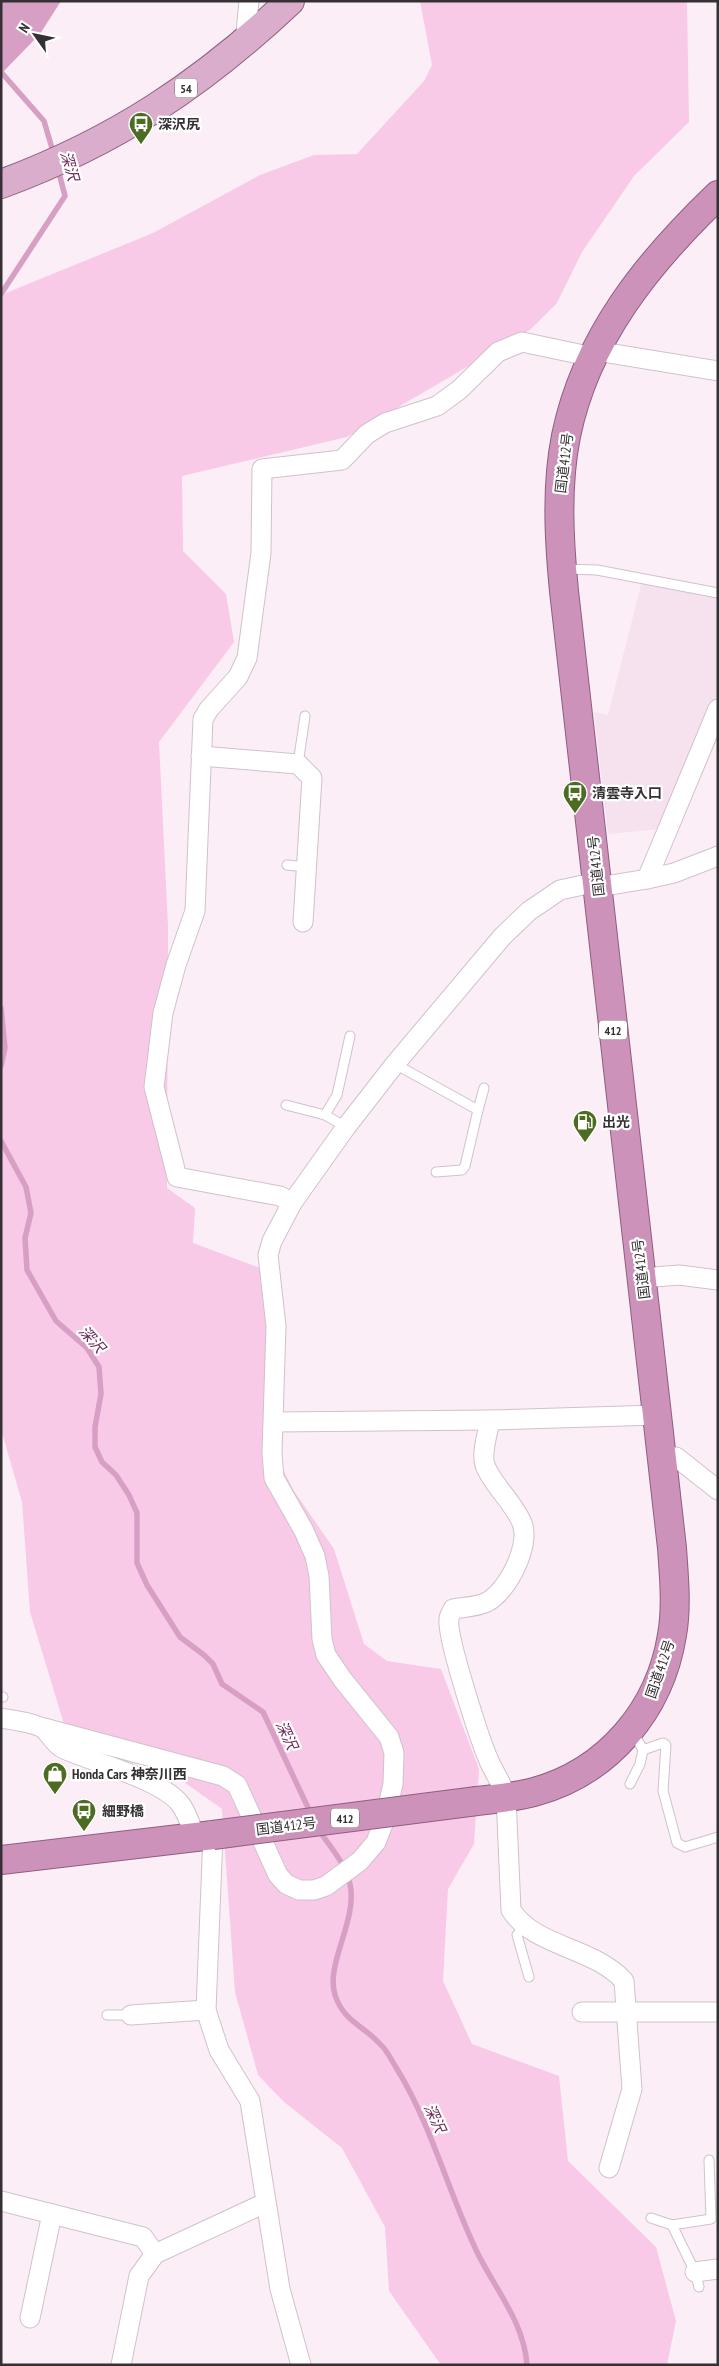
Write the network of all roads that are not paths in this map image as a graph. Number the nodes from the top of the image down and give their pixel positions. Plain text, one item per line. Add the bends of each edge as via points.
1 (249, 1) edge
2 (290, 1) edge
3 (245, 43) junction
4 (1, 184) edge
5 (718, 195) edge
6 (595, 354) junction
7 (718, 371) edge
8 (562, 569) junction
9 (718, 593) edge
10 (718, 709) edge
11 (305, 716) dead end
12 (201, 756) junction
13 (298, 764) junction
14 (718, 856) edge
15 (287, 865) dead end
16 (306, 867) junction
17 (647, 879) junction
18 (597, 882) junction
19 (303, 922) dead end
20 (350, 1036) dead end
21 (395, 1064) junction
22 (484, 1088) dead end
23 (286, 1105) dead end
24 (478, 1110) junction
25 (325, 1115) junction
26 (346, 1127) junction
27 (436, 1172) dead end
28 (292, 1203) junction
29 (642, 1278) junction
30 (718, 1280) edge
31 (657, 1415) junction
32 (490, 1420) junction
33 (274, 1422) junction
34 (662, 1456) junction
35 (718, 1490) edge
36 (1, 1718) edge
37 (44, 1728) junction
38 (637, 1740) junction
39 (630, 1784) dead end
40 (506, 1798) junction
41 (204, 1836) junction
42 (718, 1837) edge
43 (1, 1860) edge
44 (525, 1925) junction
45 (529, 1977) dead end
46 (206, 2010) junction
47 (582, 2012) dead end
48 (625, 2012) junction
49 (718, 2012) edge
50 (107, 2015) dead end
51 (131, 2015) joint
52 (709, 2160) dead end
53 (609, 2168) dead end
54 (1, 2201) edge
55 (266, 2203) junction
56 (52, 2214) junction
57 (651, 2218) dead end
58 (672, 2225) junction
59 (155, 2254) junction
60 (718, 2269) edge
61 (697, 2279) joint
62 (28, 2307) dead end
63 (121, 2365) edge
64 (301, 2365) edge

1 - 3 street
2 - 3 main road, 54
3 - 4 main road, 54 via 135,122 44,168
5 - 6 highway, 国道412号 / 412 via 676,236 634,287
6 - 7 street
6 - 8 highway, 国道412号 / 412 via 580,386 566,436 560,483
6 - 12 street via 522,342 498,352 459,390 437,406 385,423 367,434 342,460 262,469 261,553 247,658 238,677 203,719
8 - 9 lane via 597,570
8 - 18 highway, 国道412号 / 412
10 - 17 street
11 - 13 lane
12 - 13 street
12 - 28 street via 195,911 163,1013 154,1087 177,1177 280,1196
13 - 16 street via 312,778
14 - 17 street via 674,873
15 - 16 lane
16 - 19 street
17 - 18 street via 612,886
18 - 21 street via 560,890 529,911 502,937
18 - 29 highway, 国道412号 / 412
20 - 25 lane via 337,1095
21 - 24 lane
21 - 26 street
22 - 24 lane
23 - 25 lane
24 - 27 lane via 465,1166 462,1170
25 - 26 lane
26 - 28 street
28 - 33 street via 268,1255 276,1326
29 - 30 street via 679,1275
29 - 31 highway, 国道412号 / 412
31 - 32 street
31 - 34 highway, 国道412号 / 412
32 - 33 street
32 - 40 street via 484,1460 486,1467 522,1523 525,1537 520,1555 503,1587 487,1602 453,1609 448,1620 453,1648 476,1722
33 - 37 street via 274,1478 315,1556 326,1655 389,1737 394,1753 393,1784 376,1842 360,1861 326,1886 299,1890 286,1884 278,1875 237,1785 223,1776
34 - 35 street via 676,1457
34 - 38 highway, 国道412号 / 412 via 675,1591 672,1634 656,1690 642,1716
36 - 37 street
37 - 41 street via 64,1749 106,1764 168,1794 180,1803
38 - 39 lane via 640,1764
38 - 40 highway, 国道412号 / 412 via 623,1739 566,1779 535,1792
38 - 42 lane via 666,1745 663,1791 677,1843 685,1848
40 - 41 highway, 国道412号 / 412, bridge
40 - 44 street via 509,1897 511,1910
41 - 43 highway, 国道412号 / 412
41 - 46 street
44 - 45 lane via 517,1935
44 - 48 street via 614,1970 624,1981
46 - 51 street
46 - 55 street via 220,2050 250,2101
47 - 48 street
48 - 49 street
48 - 53 street via 632,2089
50 - 51 lane
52 - 58 lane via 711,2219
54 - 56 street
55 - 59 street
55 - 64 street via 280,2289
56 - 59 street via 143,2237
56 - 62 street
57 - 58 lane
58 - 61 lane
59 - 63 street via 139,2276
60 - 61 street

